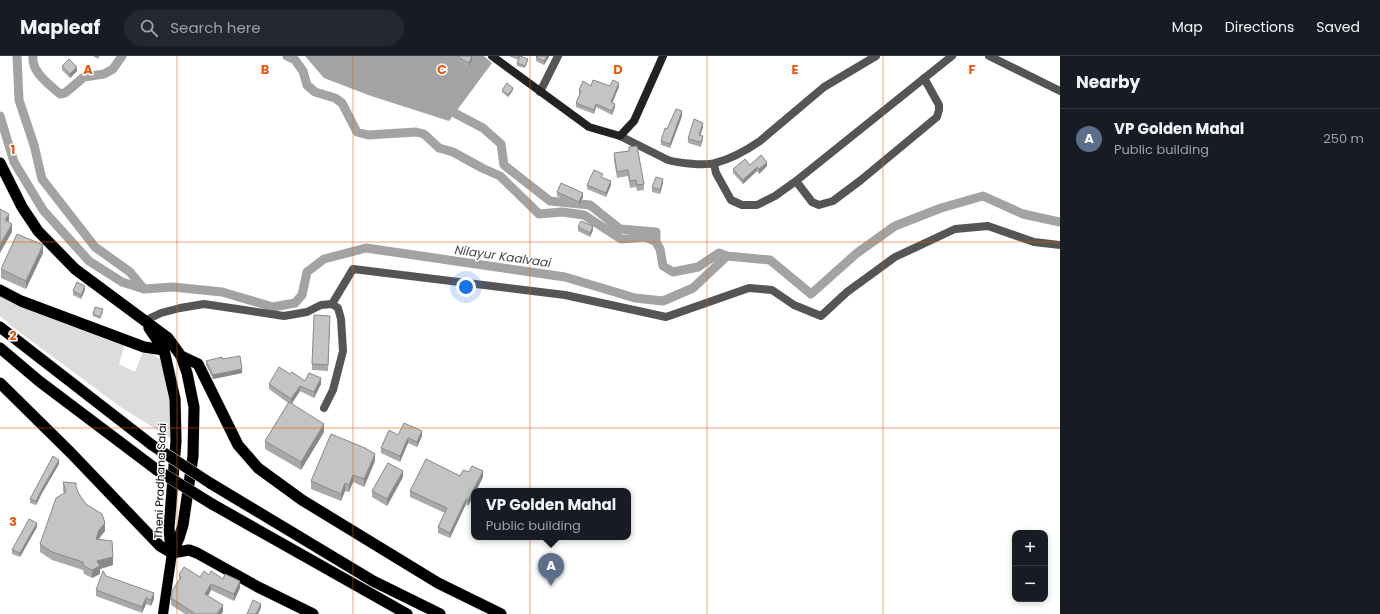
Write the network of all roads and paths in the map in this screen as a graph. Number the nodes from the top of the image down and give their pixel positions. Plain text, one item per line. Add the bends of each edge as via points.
1 (492, 56) edge
2 (558, 56) edge
3 (664, 56) edge
4 (876, 56) edge
5 (952, 56) edge
6 (989, 56) edge
7 (924, 78) junction
8 (1060, 91) edge
9 (540, 92) junction
10 (620, 136) junction
11 (0, 163) edge
12 (714, 164) junction
13 (796, 181) junction
14 (1060, 245) edge
15 (0, 290) edge
16 (332, 304) junction
17 (144, 321) junction
18 (0, 327) edge
19 (0, 348) edge
20 (164, 350) junction
21 (181, 356) junction
22 (0, 383) edge
23 (324, 408) dead end
24 (172, 553) junction
25 (163, 614) edge
26 (313, 614) edge
27 (407, 614) edge
28 (440, 614) edge
29 (500, 614) edge

1 - 9 main road
2 - 9 street
3 - 10 main road via 634,121
4 - 12 street via 824,87 750,148
5 - 7 street
6 - 8 street
7 - 13 street
7 - 13 street via 939,105 937,117 861,180 833,201 819,205 812,202
9 - 10 main road via 589,127
10 - 12 street via 668,160
11 - 17 highway, Theni Pradhana Salai via 22,207 38,231 75,269
12 - 13 street via 716,173 731,200 742,205 757,205
14 - 16 street via 1034,242 988,226 955,229 895,257 847,292 821,316 794,305 772,290 749,288 666,317 564,295 353,269
15 - 20 highway via 21,301 144,347
16 - 17 street via 284,316 204,304 180,308
16 - 23 street via 338,308 341,319 343,351
17 - 20 highway, Theni Pradhana Salai
17 - 21 highway, Theni Pradhana Salai via 168,338
18 - 28 highway, bridge via 152,445 373,581
19 - 27 highway, bridge via 39,381 157,470 212,504
20 - 24 highway, Theni Pradhana Salai via 175,399 176,441 169,528
21 - 24 highway, Theni Pradhana Salai via 194,406 193,456 183,525
21 - 29 highway via 198,364 238,445 258,468 302,500 438,583
22 - 24 highway via 72,453 160,546
24 - 25 main road, Theni Pradhana Salai
24 - 26 highway via 189,550 197,553

